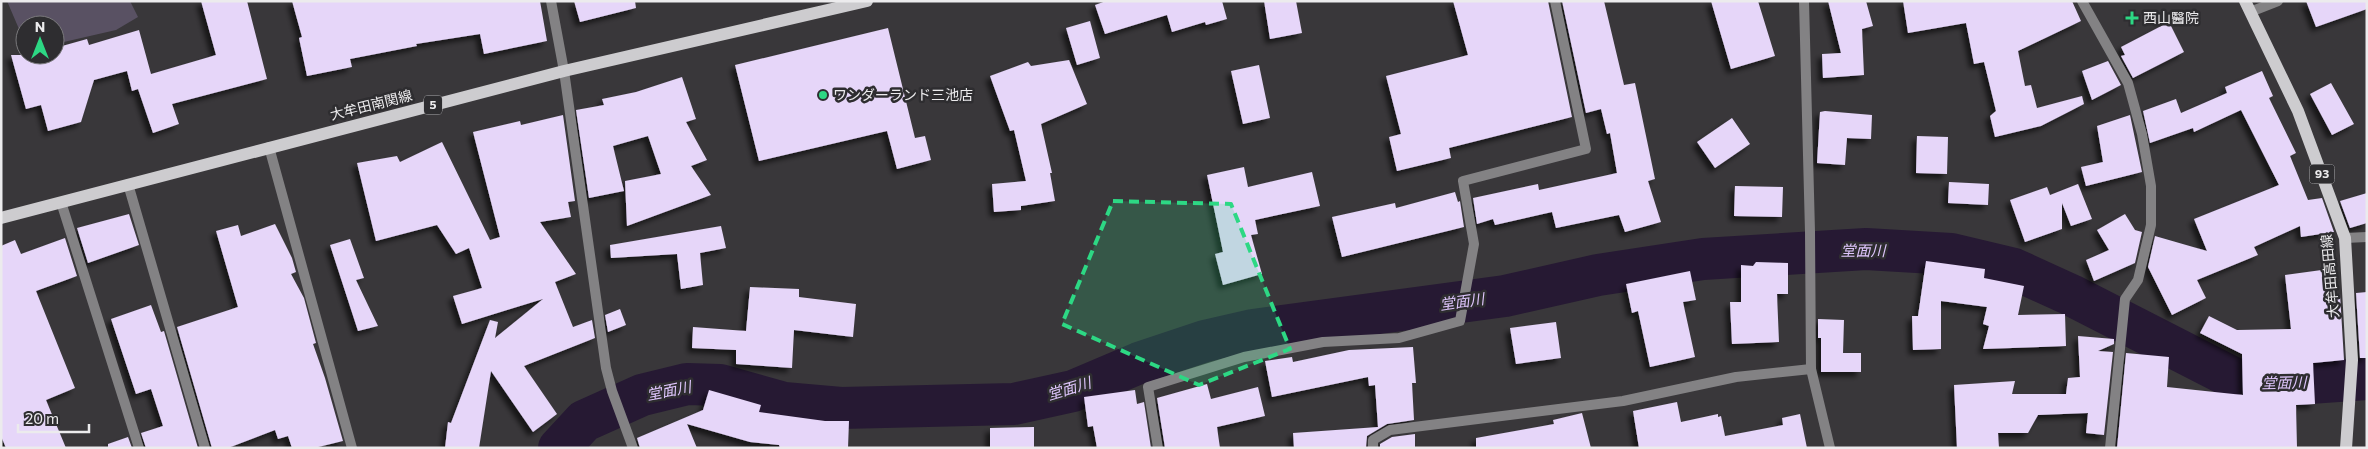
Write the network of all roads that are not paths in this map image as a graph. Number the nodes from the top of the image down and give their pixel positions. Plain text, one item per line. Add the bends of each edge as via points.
1 (550, 1) edge
2 (867, 1) edge
3 (1555, 1) edge
4 (1804, 1) edge
5 (2082, 1) edge
6 (2278, 1) edge
7 (2248, 7) edge
8 (564, 71) junction
9 (269, 147) junction
10 (128, 184) junction
11 (62, 202) junction
12 (1, 218) edge
13 (2367, 237) edge
14 (2345, 238) junction
15 (1811, 369) junction
16 (139, 448) edge
17 (205, 448) edge
18 (352, 448) edge
19 (633, 448) edge
20 (1158, 448) edge
21 (1373, 448) edge
22 (1830, 448) edge
23 (2110, 448) edge
24 (2346, 448) edge

1 - 8 street
2 - 8 main road, 大牟田南関線 / 5
3 - 20 street via 1586,149 1463,181 1474,244 1460,321 1400,338 1323,342 1244,357 1148,387
4 - 15 street
5 - 23 street via 2128,84 2142,134 2151,186 2149,234 2138,280 2125,299
6 - 7 street
7 - 14 main road, 大牟田高田線 / 93 via 2298,111
8 - 9 main road, 大牟田南関線 / 5
8 - 19 street via 606,368
9 - 10 main road, 大牟田南関線 / 5
9 - 18 street
10 - 11 main road, 大牟田南関線 / 5
10 - 17 street
11 - 12 main road, 大牟田南関線 / 5
11 - 16 street
13 - 14 street
14 - 24 main road, 大牟田高田線 / 93 via 2352,360
15 - 21 street via 1736,376 1623,401 1390,430 1373,440
15 - 22 street

